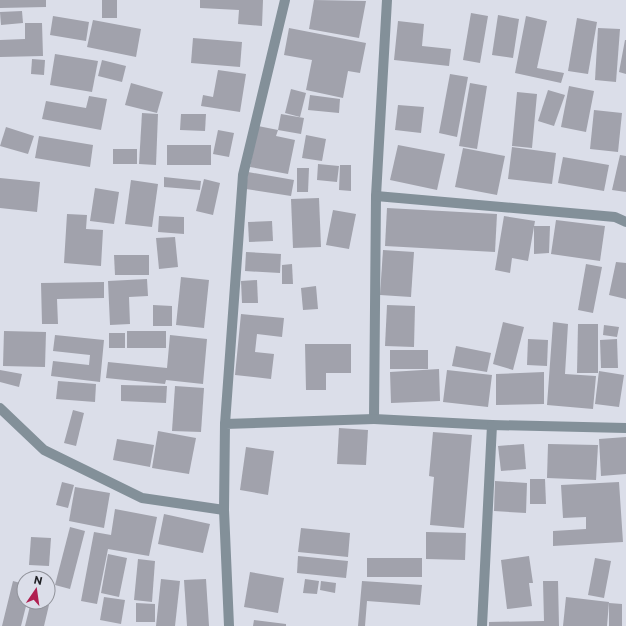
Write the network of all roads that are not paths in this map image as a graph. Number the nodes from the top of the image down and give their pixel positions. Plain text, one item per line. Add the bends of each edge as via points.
1 (285, 0) edge
2 (387, 0) edge
3 (376, 196) junction
4 (626, 222) edge
5 (0, 408) edge
6 (374, 419) junction
7 (225, 424) junction
8 (492, 425) junction
9 (626, 428) edge
10 (224, 510) junction
11 (229, 626) edge
12 (482, 626) edge

1 - 7 street via 243,175
2 - 3 street
3 - 4 street via 615,217
3 - 6 street
5 - 10 street via 44,450 142,498
6 - 7 street
6 - 8 street
7 - 10 street
8 - 9 street
8 - 12 street
10 - 11 street

